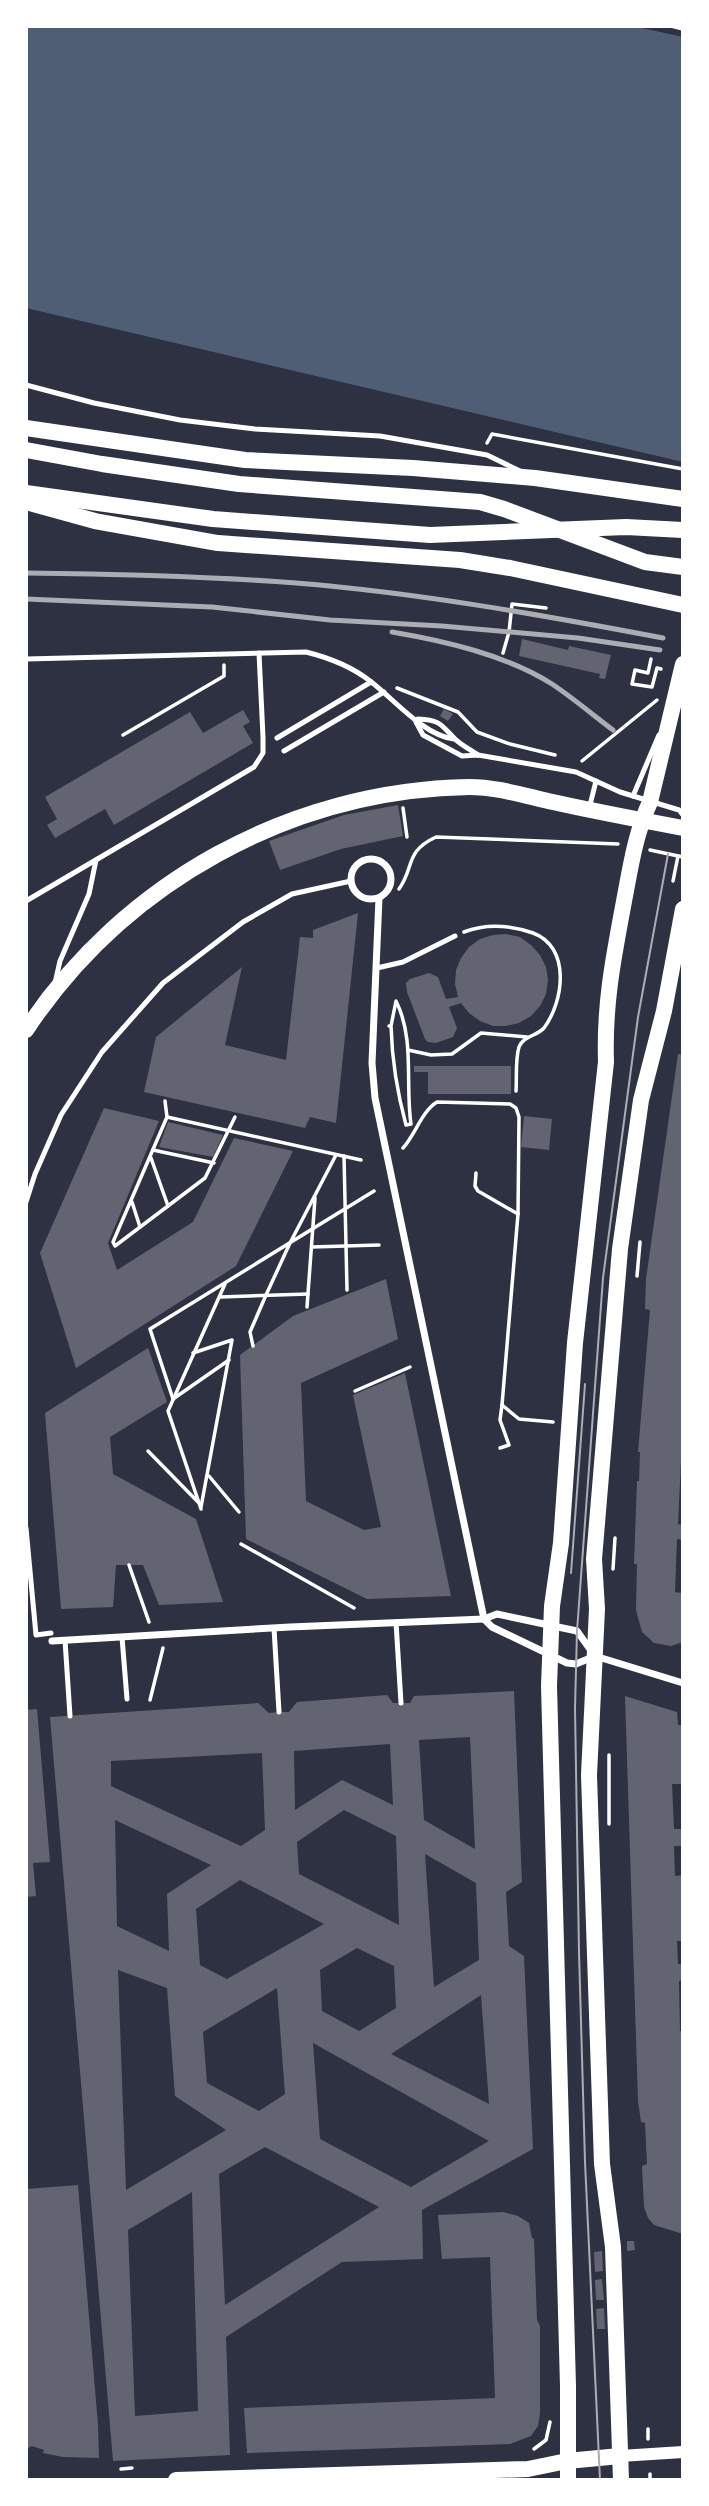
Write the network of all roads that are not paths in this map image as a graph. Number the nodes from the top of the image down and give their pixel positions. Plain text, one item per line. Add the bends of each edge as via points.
1 (26, 385) edge
2 (26, 428) edge
3 (26, 450) edge
4 (535, 478) junction
5 (26, 492) edge
6 (683, 499) edge
7 (26, 502) edge
8 (683, 530) edge
9 (683, 567) edge
10 (683, 605) edge
11 (259, 653) junction
12 (26, 659) edge
13 (683, 664) edge
14 (371, 682) junction
15 (384, 692) junction
16 (667, 698) junction
17 (415, 719) junction
18 (277, 738) dead end
19 (284, 751) dead end
20 (478, 755) junction
21 (596, 781) junction
22 (633, 796) junction
23 (650, 802) junction
24 (589, 810) junction
25 (683, 815) edge
26 (641, 820) junction
27 (683, 828) edge
28 (96, 860) junction
29 (351, 881) junction
30 (379, 898) junction
31 (26, 901) edge
32 (683, 909) edge
33 (455, 936) road end
34 (377, 968) junction
35 (52, 994) junction
36 (26, 1030) edge
37 (26, 1202) edge
38 (26, 1528) edge
39 (484, 1619) junction
40 (396, 1622) junction
41 (545, 1624) junction
42 (274, 1628) junction
43 (52, 1637) joint
44 (122, 1637) junction
45 (65, 1640) junction
46 (543, 1651) junction
47 (595, 1656) junction
48 (683, 1683) edge
49 (127, 1699) dead end
50 (401, 1703) dead end
51 (279, 1712) dead end
52 (70, 1716) dead end
53 (683, 2452) edge
54 (620, 2456) junction
55 (567, 2461) junction
56 (176, 2480) edge
57 (568, 2480) edge
58 (621, 2480) edge

1 - 4 lane via 180,420 380,436 458,449 487,455
2 - 4 main road via 245,460
3 - 9 main road via 239,484 458,499 504,509 645,562
4 - 6 main road
5 - 8 main road via 213,519 430,535 626,527
7 - 10 main road via 95,521 218,543 460,560
11 - 12 lane
11 - 14 lane via 306,652 334,660
11 - 28 lane via 263,745 254,766
13 - 16 main road
14 - 15 lane
14 - 18 lane
15 - 17 lane
15 - 19 lane
16 - 22 lane
16 - 23 main road
17 - 20 lane via 433,720
17 - 20 lane via 423,736 462,756
20 - 21 lane via 576,772
21 - 22 lane
21 - 24 lane
22 - 23 lane
23 - 25 lane
23 - 26 main road
24 - 26 main road
24 - 35 main road via 471,787 395,794 303,816 226,849 152,896 108,933
26 - 27 main road
26 - 41 main road via 608,986 606,1062 575,1343 561,1543
28 - 31 lane
28 - 35 lane via 89,894 60,961
29 - 30 street via 360,896
29 - 30 street via 352,871 362,861 383,863 391,882
29 - 37 lane via 292,894 243,922 163,983 102,1052 61,1115
30 - 34 street
32 - 47 main road via 641,1100 620,1249 594,1559
33 - 34 lane via 403,962
34 - 39 street via 374,1097
35 - 36 main road
38 - 43 lane via 36,1635
39 - 40 street
39 - 41 street via 497,1614
39 - 46 street
40 - 42 street
40 - 50 lane
41 - 46 main road
41 - 47 street via 578,1630
42 - 44 street
42 - 51 lane
43 - 45 street
44 - 45 street
44 - 49 lane
45 - 52 lane
46 - 47 street via 576,1664
46 - 55 main road via 564,2199
47 - 48 street
47 - 54 main road via 589,1774 602,2164 613,2246
53 - 54 street
54 - 55 main road
54 - 58 main road
55 - 56 main road via 528,2469
55 - 57 main road

